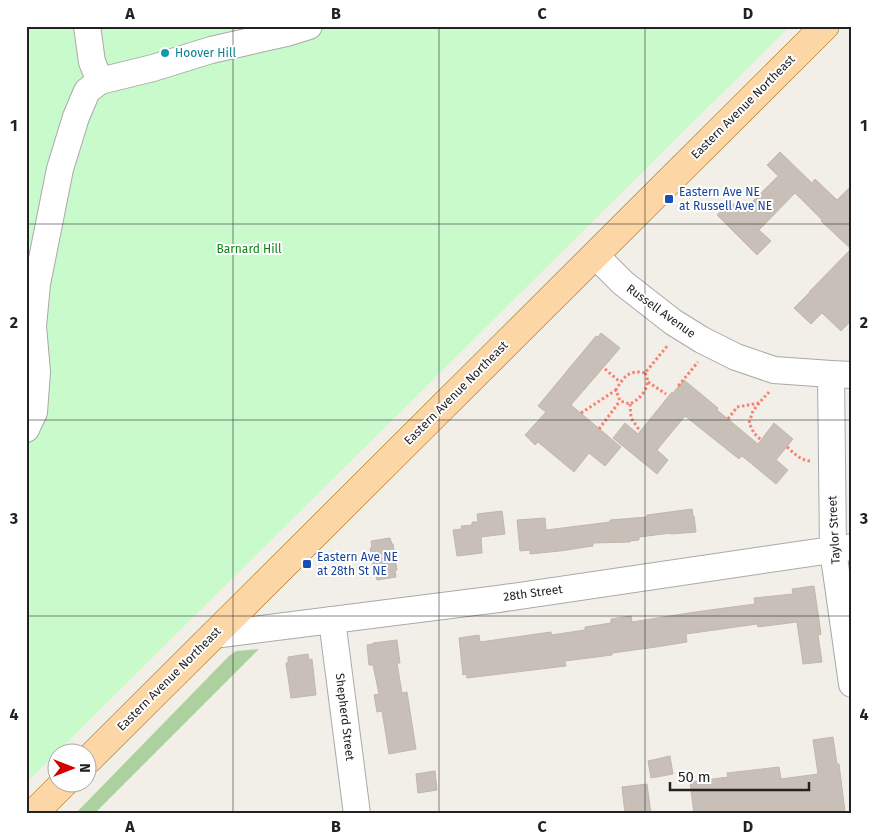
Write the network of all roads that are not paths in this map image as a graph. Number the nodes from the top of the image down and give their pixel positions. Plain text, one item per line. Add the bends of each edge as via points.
1 (87, 26) edge
2 (309, 26) edge
3 (825, 26) edge
4 (100, 81) junction
5 (595, 255) junction
6 (841, 375) edge
7 (26, 429) edge
8 (842, 549) edge
9 (332, 620) junction
10 (213, 635) junction
11 (852, 684) edge
12 (98, 750) edge
13 (55, 792) edge
14 (33, 814) edge
15 (357, 814) edge

1 - 4 street via 92,62
2 - 4 street
3 - 5 main road, Eastern Avenue Northeast
4 - 7 street via 87,91 60,169 37,284 33,326 37,372 34,412
5 - 6 street, Russell Avenue via 623,283 673,322 736,357 774,370
5 - 10 main road, Eastern Avenue Northeast
6 - 8 street, Taylor Street
8 - 9 street, 28th Street
8 - 11 street, Taylor Street
9 - 10 street, 28th Street
9 - 15 street, Shepherd Street
10 - 12 main road, Eastern Avenue Northeast
13 - 14 main road

